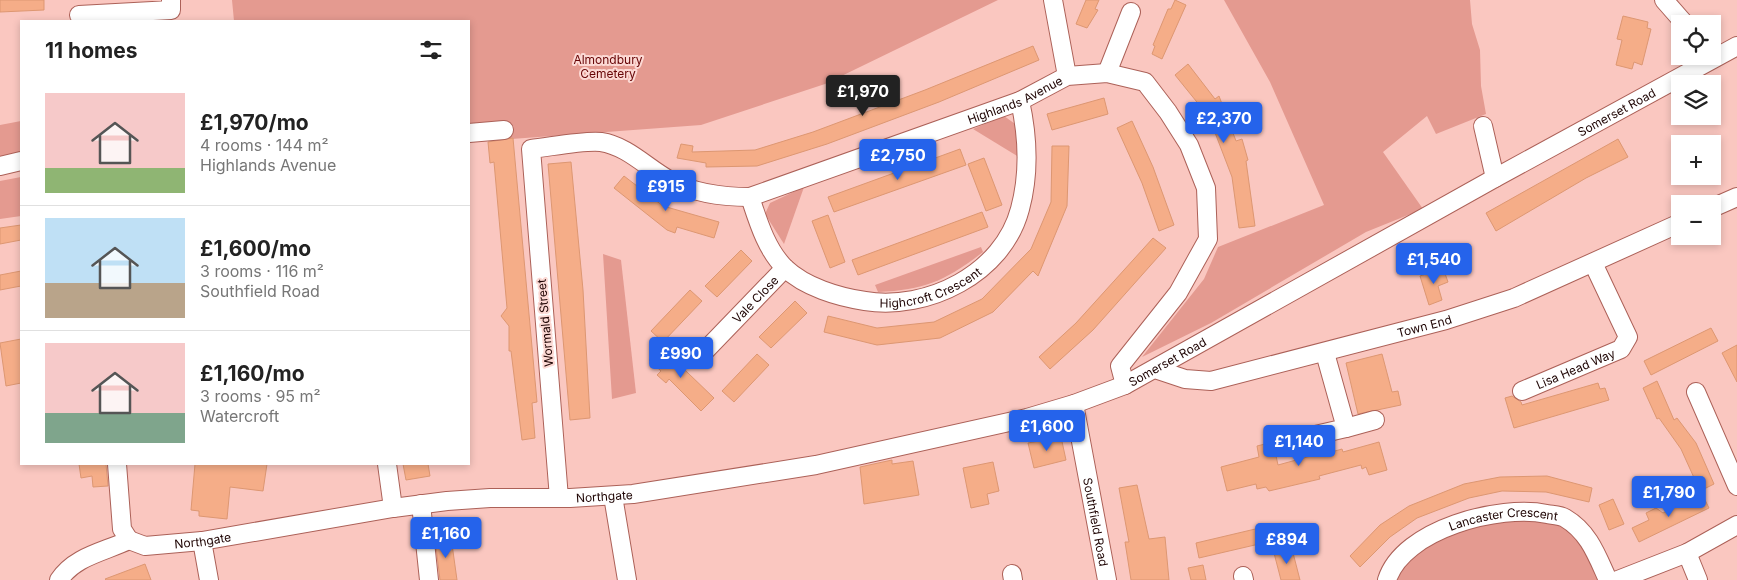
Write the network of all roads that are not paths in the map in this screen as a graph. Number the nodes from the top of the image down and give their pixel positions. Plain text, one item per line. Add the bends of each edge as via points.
1 (1052, 0) edge
2 (1664, 0) edge
3 (171, 5) edge
4 (79, 12) edge
5 (1131, 12) dead end
6 (1677, 15) edge
7 (1737, 46) edge
8 (1721, 54) edge
9 (1700, 65) edge
10 (1107, 73) junction
11 (1067, 76) junction
12 (1020, 100) junction
13 (1483, 126) dead end
14 (504, 130) dead end
15 (470, 133) edge
16 (532, 148) joint
17 (20, 161) edge
18 (0, 166) edge
19 (1496, 178) junction
20 (750, 197) junction
21 (1737, 197) edge
22 (1721, 204) edge
23 (1671, 227) edge
24 (1593, 263) junction
25 (785, 268) junction
26 (703, 352) dead end
27 (1325, 353) junction
28 (1155, 369) junction
29 (1126, 385) junction
30 (1522, 391) dead end
31 (1696, 392) dead end
32 (1074, 404) junction
33 (1375, 420) dead end
34 (1346, 428) junction
35 (1290, 441) dead end
36 (117, 465) edge
37 (387, 465) edge
38 (1737, 486) edge
39 (613, 496) junction
40 (559, 498) junction
41 (421, 504) junction
42 (393, 508) junction
43 (1737, 525) edge
44 (129, 540) junction
45 (202, 541) junction
46 (1687, 553) junction
47 (63, 574) edge
48 (51, 580) edge
49 (209, 580) edge
50 (429, 580) edge
51 (628, 580) edge
52 (1107, 580) edge
53 (1387, 580) edge
54 (1608, 580) edge
55 (1618, 580) edge
56 (1698, 580) edge

1 - 11 street
2 - 6 street
3 - 4 street
5 - 10 street
7 - 8 street, Somerset Road
9 - 19 street, Somerset Road
10 - 11 street, Highlands Avenue
10 - 29 street, Highlands Avenue via 1145,82 1189,146 1206,188 1208,238 1178,293 1120,366
11 - 12 street, Highlands Avenue
12 - 20 street, Highlands Avenue
12 - 25 street, Highcroft Crescent via 1027,136 1026,181 1020,211 1006,239 981,268 952,288 919,300 881,303 846,298 814,286
13 - 19 street
14 - 15 street
16 - 20 street, Highlands Avenue via 600,142 620,148 672,182 704,193
16 - 40 street, Wormald Street
17 - 18 street
19 - 28 street, Somerset Road
20 - 25 street, Highcroft Crescent via 762,232
21 - 22 street
23 - 24 street, Town End
24 - 27 street, Town End via 1514,298
24 - 30 street, Lisa Head Way via 1628,337 1621,350
25 - 26 street, Vale Close
27 - 28 street, Town End via 1211,381 1185,379
27 - 34 street
28 - 29 street, Somerset Road
29 - 32 street, Somerset Road
31 - 38 street
32 - 39 street, Northgate via 1027,418 816,465
32 - 52 street, Southfield Road
33 - 34 street
34 - 35 street
36 - 44 street via 122,529
37 - 42 street
39 - 40 street, Northgate
39 - 51 street
40 - 41 street, Northgate via 490,498
41 - 42 street, Northgate
41 - 50 street
42 - 45 street, Northgate
43 - 46 street
44 - 45 street, Northgate via 145,546
44 - 47 street via 94,554
45 - 49 street
46 - 55 street
46 - 56 street
47 - 48 street
53 - 54 street, Lancaster Crescent via 1390,569 1414,546 1449,526 1492,514 1529,510 1564,518 1587,535

